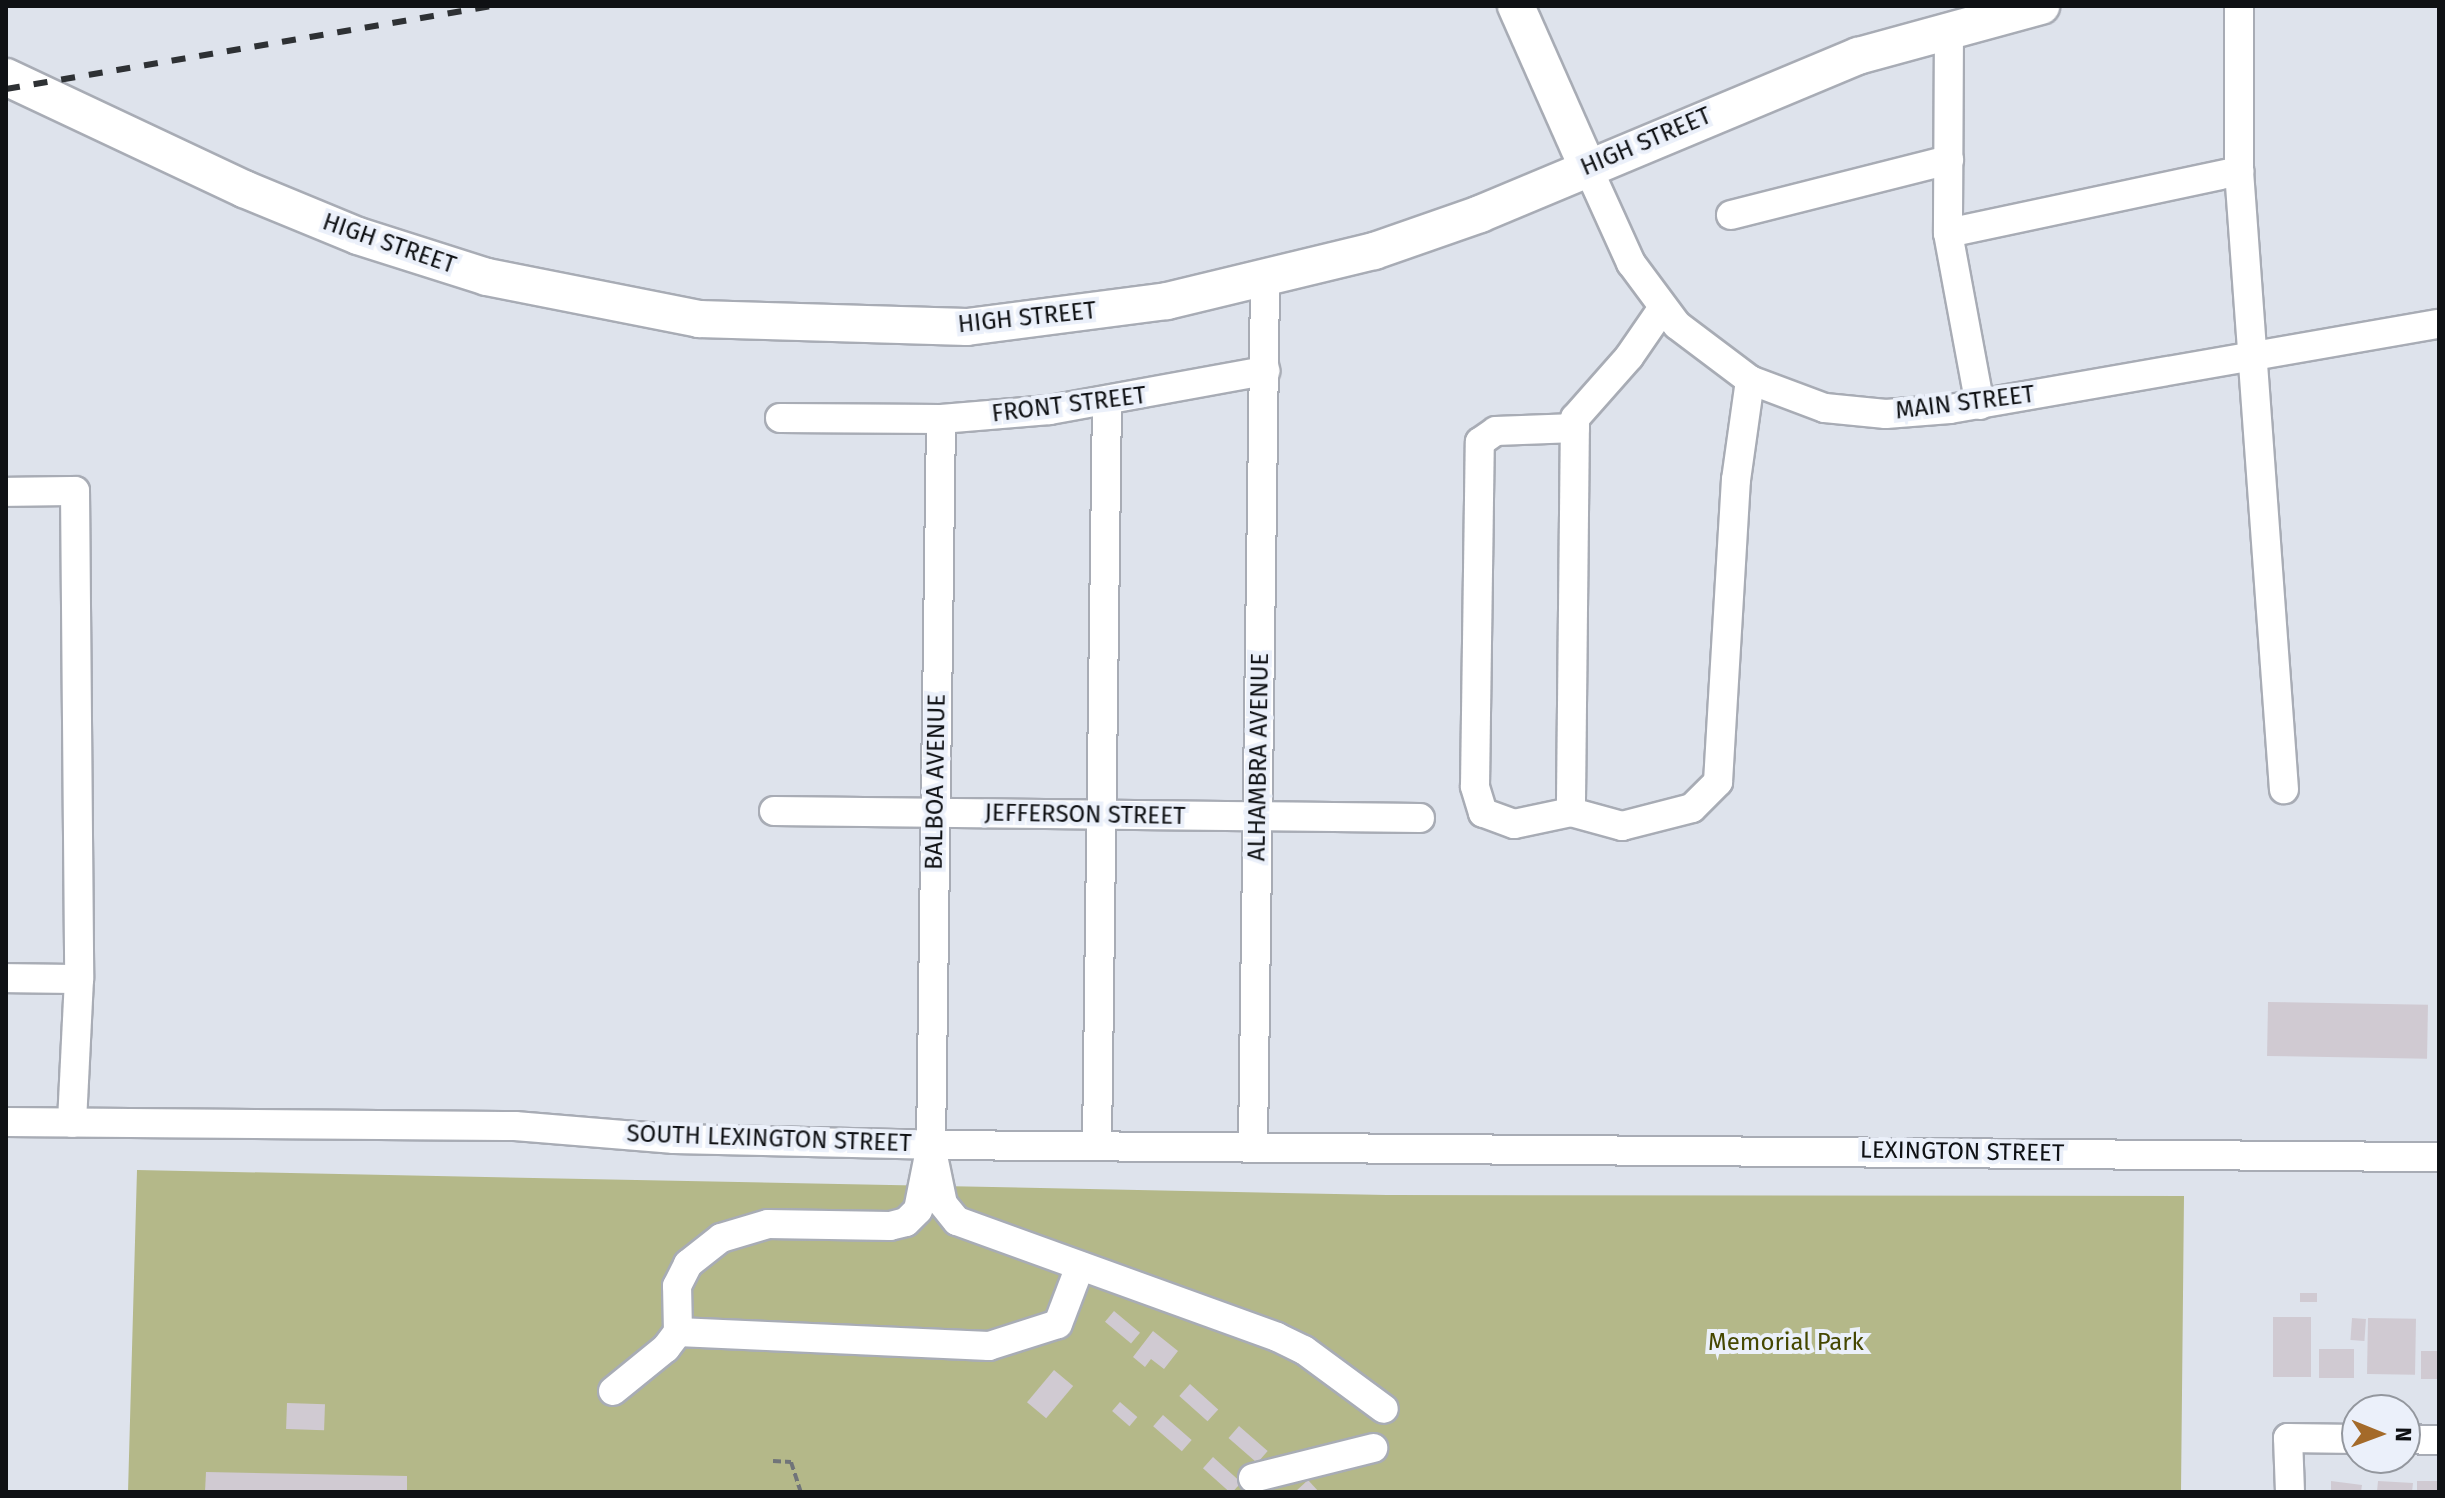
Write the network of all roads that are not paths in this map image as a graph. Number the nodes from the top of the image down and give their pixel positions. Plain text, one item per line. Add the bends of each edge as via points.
1 (1516, 6) edge
2 (2239, 6) edge
3 (2030, 7) edge
4 (1949, 29) junction
5 (6, 77) edge
6 (1949, 160) junction
7 (1587, 166) junction
8 (2239, 171) junction
9 (1731, 215) dead end
10 (1948, 233) junction
11 (1265, 280) junction
12 (1662, 309) junction
13 (2439, 324) edge
14 (2251, 358) junction
15 (1265, 371) junction
16 (1750, 380) junction
17 (1107, 402) junction
18 (1980, 405) junction
19 (780, 418) dead end
20 (941, 419) junction
21 (1575, 428) junction
22 (6, 492) edge
23 (2284, 789) dead end
24 (774, 811) dead end
25 (1571, 812) junction
26 (936, 813) junction
27 (1102, 815) junction
28 (1258, 817) junction
29 (1420, 818) dead end
30 (6, 978) edge
31 (79, 979) junction
32 (6, 1122) edge
33 (72, 1123) junction
34 (1097, 1144) junction
35 (1253, 1144) junction
36 (931, 1145) junction
37 (1485, 1146) joint
38 (2439, 1157) edge
39 (1080, 1266) junction
40 (678, 1332) junction
41 (613, 1391) dead end
42 (1384, 1409) dead end
43 (2341, 1439) edge
44 (1373, 1448) dead end
45 (1253, 1478) dead end
46 (2290, 1492) edge

1 - 7 main road, MAIN STREET
2 - 8 street
3 - 4 main road, HIGH STREET
4 - 6 street
4 - 7 main road, HIGH STREET via 1858,56
5 - 11 main road, HIGH STREET via 244,189 358,236 487,277 684,317 779,325 967,327 1138,306
6 - 9 street
6 - 10 street
7 - 11 main road, HIGH STREET via 1480,214
7 - 12 street, MAIN STREET via 1631,263
8 - 10 street
8 - 14 street
10 - 18 street
11 - 15 street
12 - 16 street, MAIN STREET via 1699,344
12 - 21 street via 1575,418
13 - 14 street, MAIN STREET
14 - 18 street, MAIN STREET
14 - 23 street
15 - 17 street, FRONT STREET
15 - 28 street, ALHAMBRA AVENUE
16 - 18 street, MAIN STREET via 1802,402 1846,412 1925,412
16 - 25 street via 1736,480 1718,782 1692,808 1622,826
17 - 20 street, FRONT STREET
17 - 27 street
19 - 20 street, FRONT STREET
20 - 26 street, BALBOA AVENUE
21 - 25 street
21 - 25 street via 1496,431 1480,442 1475,786 1483,813 1514,824
22 - 31 street via 75,491
24 - 26 street, JEFFERSON STREET
26 - 27 street, JEFFERSON STREET
26 - 36 street, BALBOA AVENUE
27 - 28 street, JEFFERSON STREET
27 - 34 street
28 - 29 street, JEFFERSON STREET
28 - 35 street, ALHAMBRA AVENUE
30 - 31 street
31 - 33 street
32 - 33 street, SOUTH LEXINGTON STREET
33 - 36 street, SOUTH LEXINGTON STREET via 515,1126 674,1139
34 - 35 street, SOUTH LEXINGTON STREET
34 - 36 street, SOUTH LEXINGTON STREET
35 - 37 street, SOUTH LEXINGTON STREET
36 - 39 street via 947,1214
36 - 40 street via 918,1210 906,1222 752,1226 704,1248 677,1286
37 - 38 street, LEXINGTON STREET
39 - 40 street via 1058,1324 989,1346
39 - 42 street via 1277,1337 1304,1350
40 - 41 street
43 - 46 street via 2288,1438
44 - 45 street

